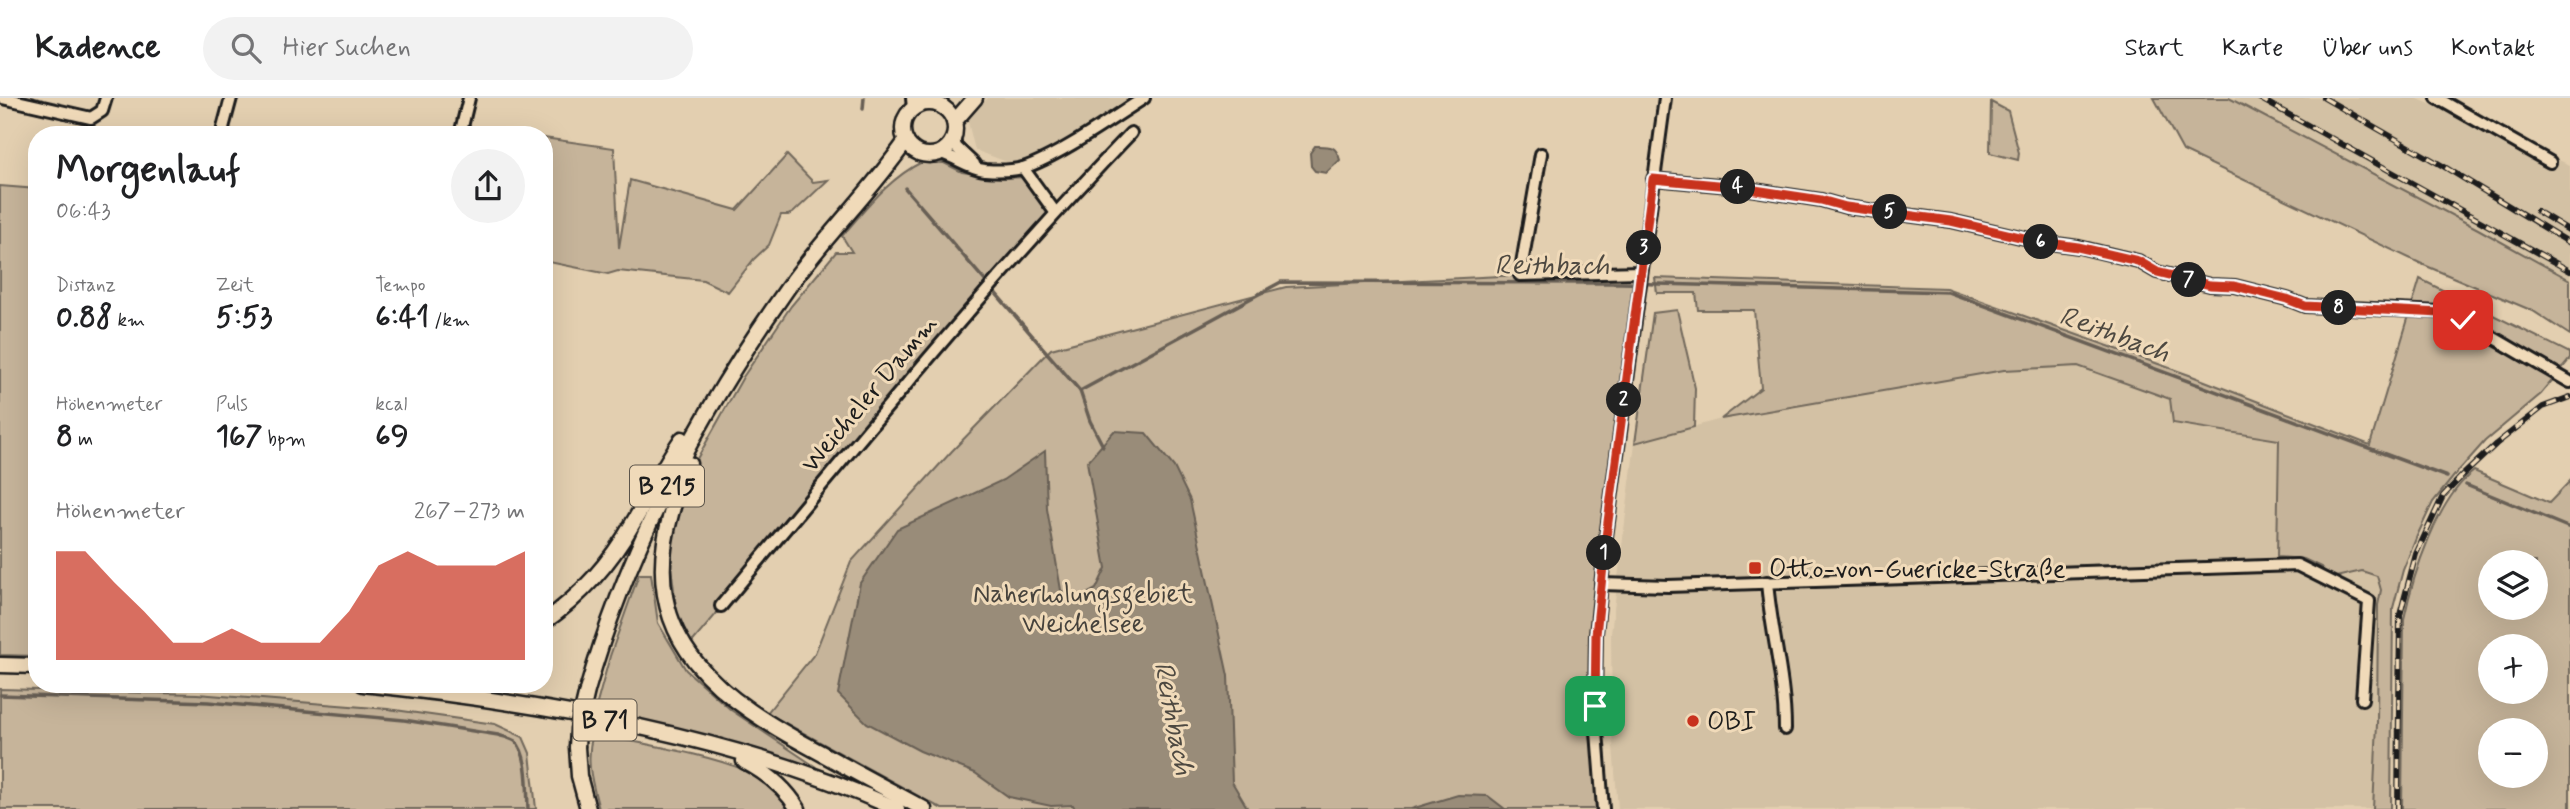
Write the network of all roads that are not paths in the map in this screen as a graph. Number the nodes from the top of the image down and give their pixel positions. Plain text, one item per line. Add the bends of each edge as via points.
1 (3, 98) edge
2 (106, 98) edge
3 (231, 98) edge
4 (469, 98) edge
5 (955, 98) edge
6 (975, 98) edge
7 (1144, 98) edge
8 (1665, 98) edge
9 (2437, 98) edge
10 (924, 103) edge
11 (954, 122) junction
12 (224, 126) edge
13 (462, 126) edge
14 (1130, 133) dead end
15 (954, 139) junction
16 (906, 141) junction
17 (917, 152) junction
18 (940, 153) junction
19 (1541, 154) dead end
20 (2550, 162) dead end
21 (1023, 168) junction
22 (982, 170) junction
23 (1653, 179) junction
24 (1055, 212) junction
25 (847, 215) junction
26 (1641, 275) junction
27 (743, 356) junction
28 (2570, 382) edge
29 (1767, 582) junction
30 (1601, 584) junction
31 (721, 606) dead end
32 (553, 614) edge
33 (0, 665) edge
34 (28, 666) edge
35 (437, 693) edge
36 (2362, 699) dead end
37 (1786, 729) dead end
38 (715, 746) junction
39 (588, 809) edge
40 (798, 809) edge
41 (897, 809) edge
42 (924, 809) edge
43 (1603, 809) edge

1 - 2 street via 91,118 102,111
3 - 12 street
4 - 13 street
5 - 10 main road
6 - 11 main road
7 - 21 street
8 - 23 street
9 - 20 street
10 - 11 main road via 951,114
10 - 16 main road via 904,126
11 - 15 main road
14 - 24 street, Weicheler Damm
15 - 18 main road
15 - 22 street via 961,154
16 - 17 main road
16 - 25 main road, B 215
17 - 18 main road
17 - 25 main road, B 215
18 - 22 street
19 - 26 street via 1520,275
21 - 22 street
21 - 24 street
23 - 26 street
23 - 28 street via 1729,186 1951,221 2138,261 2157,272 2235,286 2305,306 2441,313 2463,320
24 - 31 street, Weicheler Damm
25 - 27 main road, B 215 via 786,290
26 - 30 street
27 - 32 main road via 677,446 608,561
27 - 39 main road, B 215, bridge via 691,437 654,511 587,691 577,747
27 - 42 main road via 681,480 664,539 664,586 674,628 712,681 748,712
29 - 30 street
29 - 36 street via 2297,565 2369,601
29 - 37 street
30 - 43 street via 1595,706
33 - 34 main road
35 - 38 main road, B 71 via 611,721
38 - 40 main road via 774,779
38 - 41 main road, B 71 via 822,779

